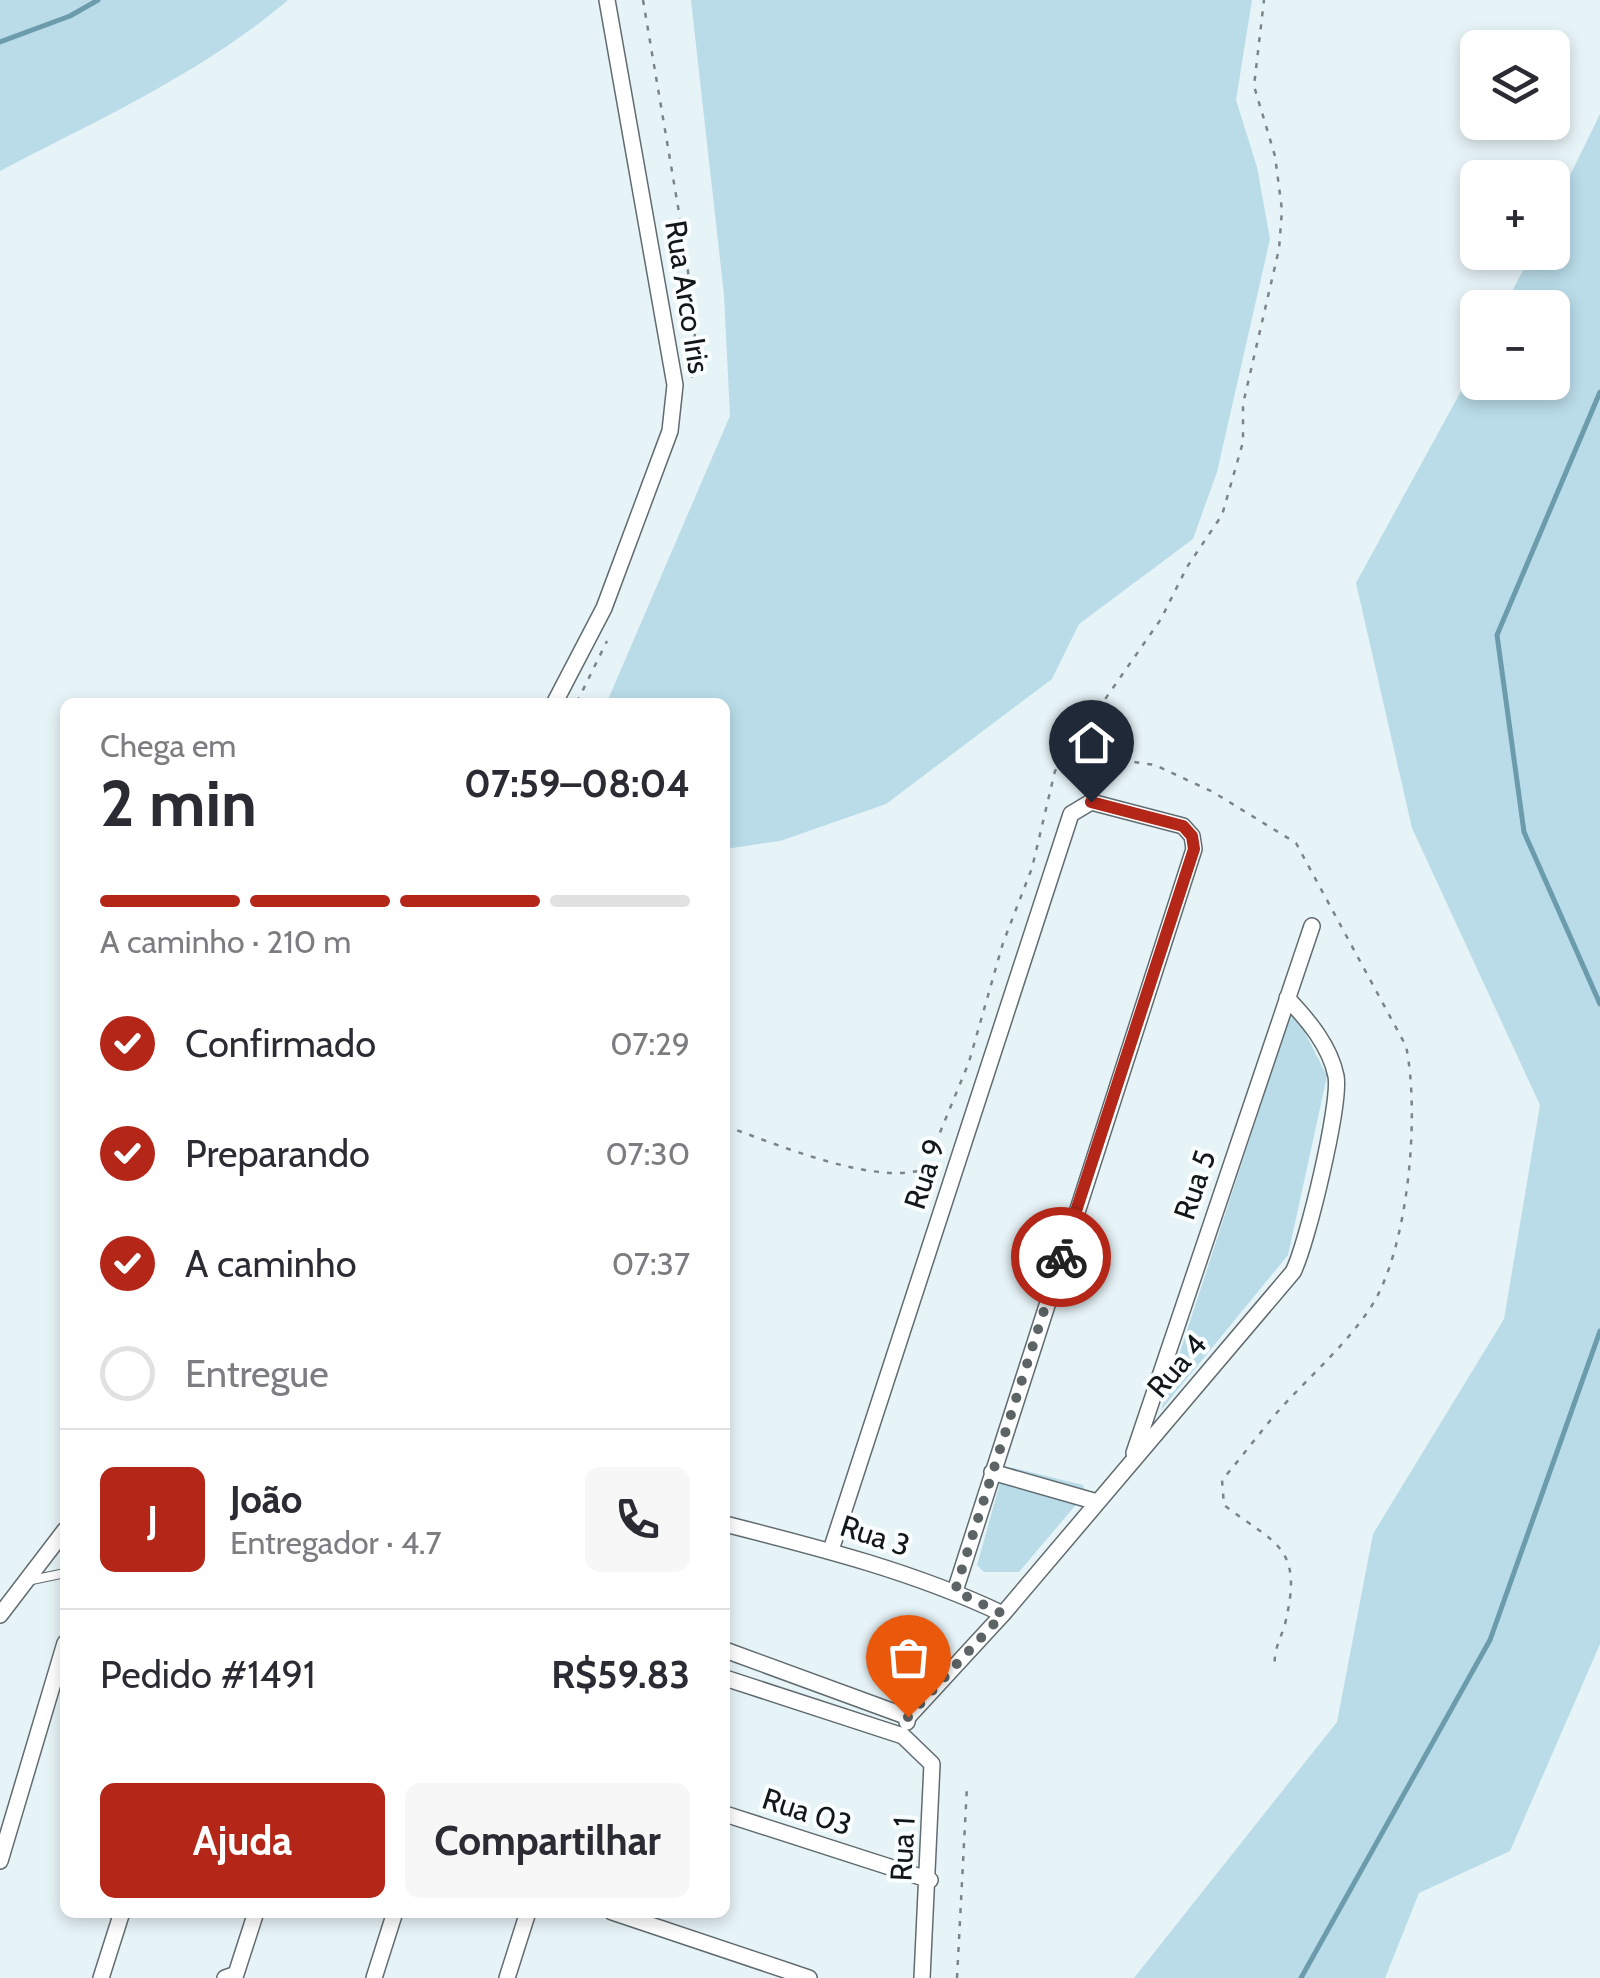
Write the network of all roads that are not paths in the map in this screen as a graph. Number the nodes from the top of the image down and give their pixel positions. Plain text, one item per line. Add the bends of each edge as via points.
1 (608, 0) edge
2 (558, 698) edge
3 (1312, 926) dead end
4 (1287, 998) junction
5 (1130, 1462) junction
6 (992, 1472) junction
7 (1097, 1502) junction
8 (730, 1525) edge
9 (60, 1536) edge
10 (831, 1550) junction
11 (60, 1574) edge
12 (23, 1582) junction
13 (955, 1591) junction
14 (1003, 1614) junction
15 (0, 1615) edge
16 (730, 1652) edge
17 (60, 1660) edge
18 (730, 1680) edge
19 (908, 1717) junction
20 (902, 1736) junction
21 (730, 1816) edge
22 (0, 1861) edge
23 (930, 1880) junction
24 (120, 1918) edge
25 (254, 1918) edge
26 (393, 1918) edge
27 (526, 1918) edge
28 (630, 1918) edge
29 (231, 1976) edge
30 (101, 1978) edge
31 (374, 1978) edge
32 (506, 1978) edge
33 (810, 1978) edge
34 (922, 1978) edge

1 - 2 street, Rua Arco Iris via 674,410 604,608
3 - 4 street, Rua 5
4 - 5 street, Rua 5
4 - 5 street, Rua 4 via 1318,1036 1337,1081 1307,1246 1294,1272
5 - 7 street, Rua 4
6 - 7 street
6 - 10 street, Rua 9 via 1194,842 1183,826 1091,802 1071,814
6 - 13 street
7 - 14 street, Rua 4
8 - 10 street, Rua 3
9 - 12 street
10 - 13 street, Rua 3
11 - 12 lane
12 - 15 street
13 - 14 street, Rua 3
14 - 19 street, Rua 4
16 - 19 street
17 - 22 street
18 - 20 street
19 - 20 street
20 - 23 street, Rua 1 via 932,1764
21 - 23 street, Rua 03
23 - 34 street, Rua 1
24 - 30 street
25 - 29 street
26 - 31 street
27 - 32 street
28 - 33 street

